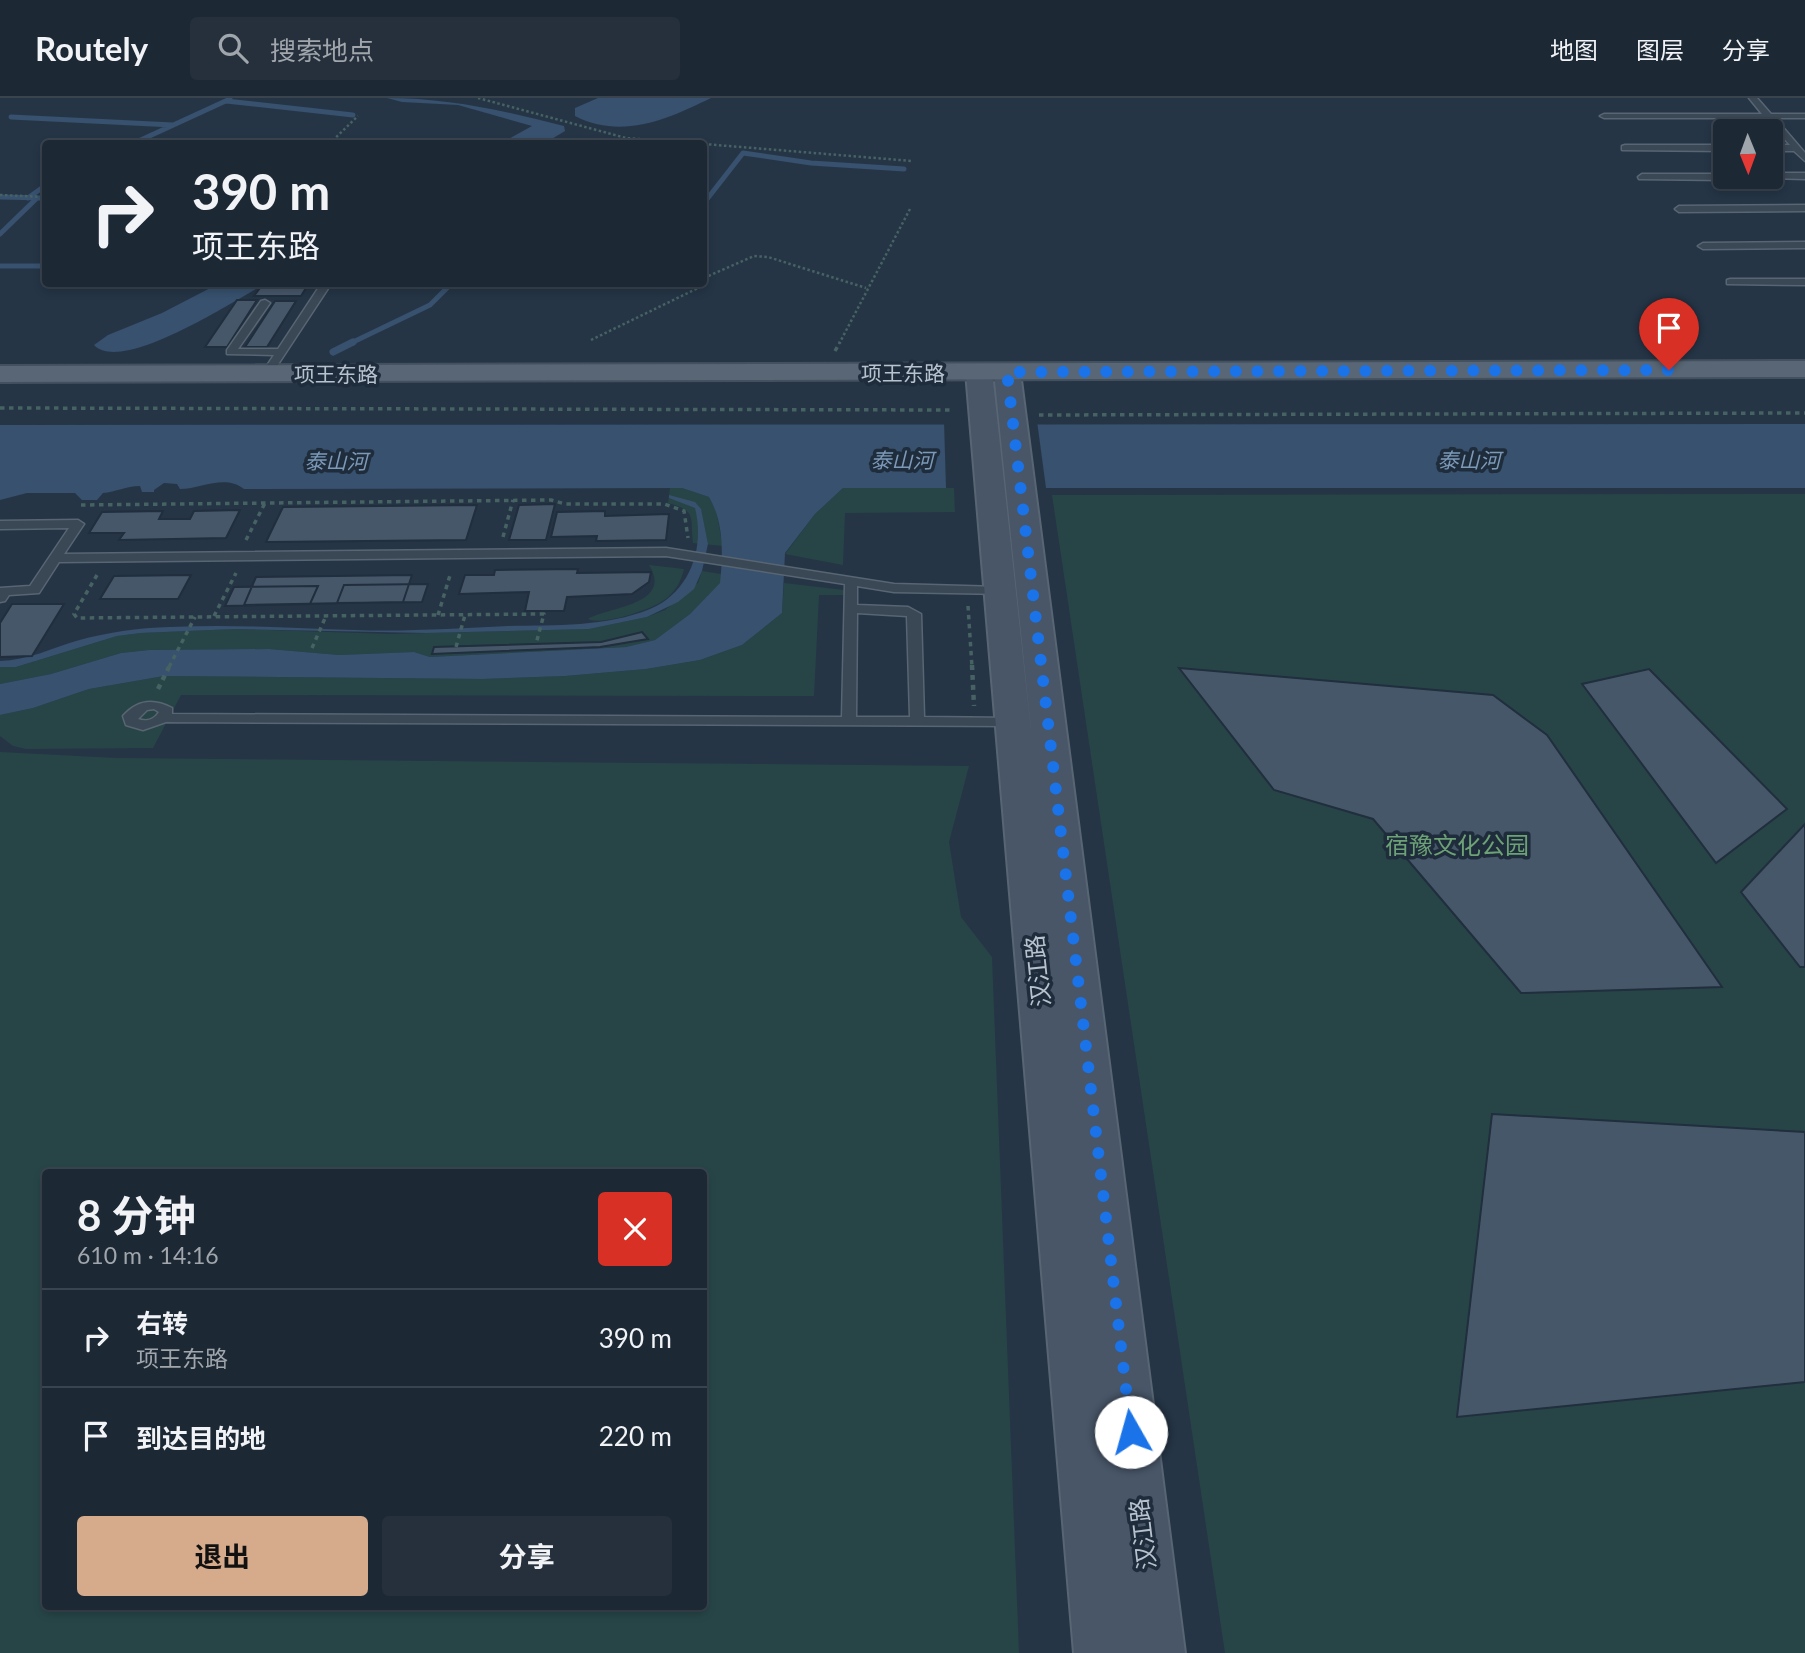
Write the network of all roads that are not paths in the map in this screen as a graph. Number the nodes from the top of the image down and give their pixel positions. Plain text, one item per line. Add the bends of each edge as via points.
1 (1753, 98) edge
2 (1604, 116) dead end
3 (1768, 116) junction
4 (1805, 116) edge
5 (1625, 148) dead end
6 (1713, 148) edge
7 (1783, 148) edge
8 (1797, 148) junction
9 (1805, 158) edge
10 (1783, 176) edge
11 (1805, 176) edge
12 (1642, 177) dead end
13 (1713, 177) edge
14 (1805, 208) edge
15 (1679, 209) dead end
16 (1805, 245) edge
17 (1703, 246) dead end
18 (1730, 282) dead end
19 (1805, 282) edge
20 (324, 287) edge
21 (265, 303) dead end
22 (274, 363) junction
23 (1805, 369) edge
24 (0, 374) edge
25 (1008, 378) junction
26 (980, 379) junction
27 (1805, 385) edge
28 (0, 389) edge
29 (1007, 496) junction
30 (0, 525) edge
31 (56, 558) junction
32 (851, 581) junction
33 (1000, 591) junction
34 (0, 598) edge
35 (851, 609) junction
36 (164, 718) junction
37 (849, 721) junction
38 (917, 721) junction
39 (1013, 722) junction
40 (1103, 1653) edge
41 (1156, 1653) edge

1 - 3 lane
2 - 3 lane
3 - 4 lane
3 - 8 lane
5 - 6 lane
7 - 8 lane
8 - 9 lane
10 - 11 lane
12 - 13 lane
14 - 15 lane
16 - 17 lane
18 - 19 lane
20 - 22 lane
21 - 22 lane via 231,352
22 - 24 main road, 项王东路
22 - 26 main road, 项王东路 via 832,372
23 - 25 main road, 项王东路
25 - 26 main road, 项王东路
25 - 27 main road, 项王东路
25 - 29 street, 汉江路 via 1023,416
26 - 28 main road, 项王东路
26 - 29 street, 汉江路 via 970,418
29 - 33 street, 汉江路
29 - 41 street, 汉江路
30 - 31 lane via 78,524
31 - 32 lane via 666,552
31 - 34 lane via 34,590 5,591
32 - 33 lane via 894,588
32 - 35 lane
33 - 39 street, 汉江路
35 - 37 lane
35 - 38 lane via 914,614
36 - 36 lane via 165,708 149,705 132,713 131,722 144,726
36 - 37 lane
37 - 38 lane
38 - 39 lane
39 - 40 street, 汉江路

